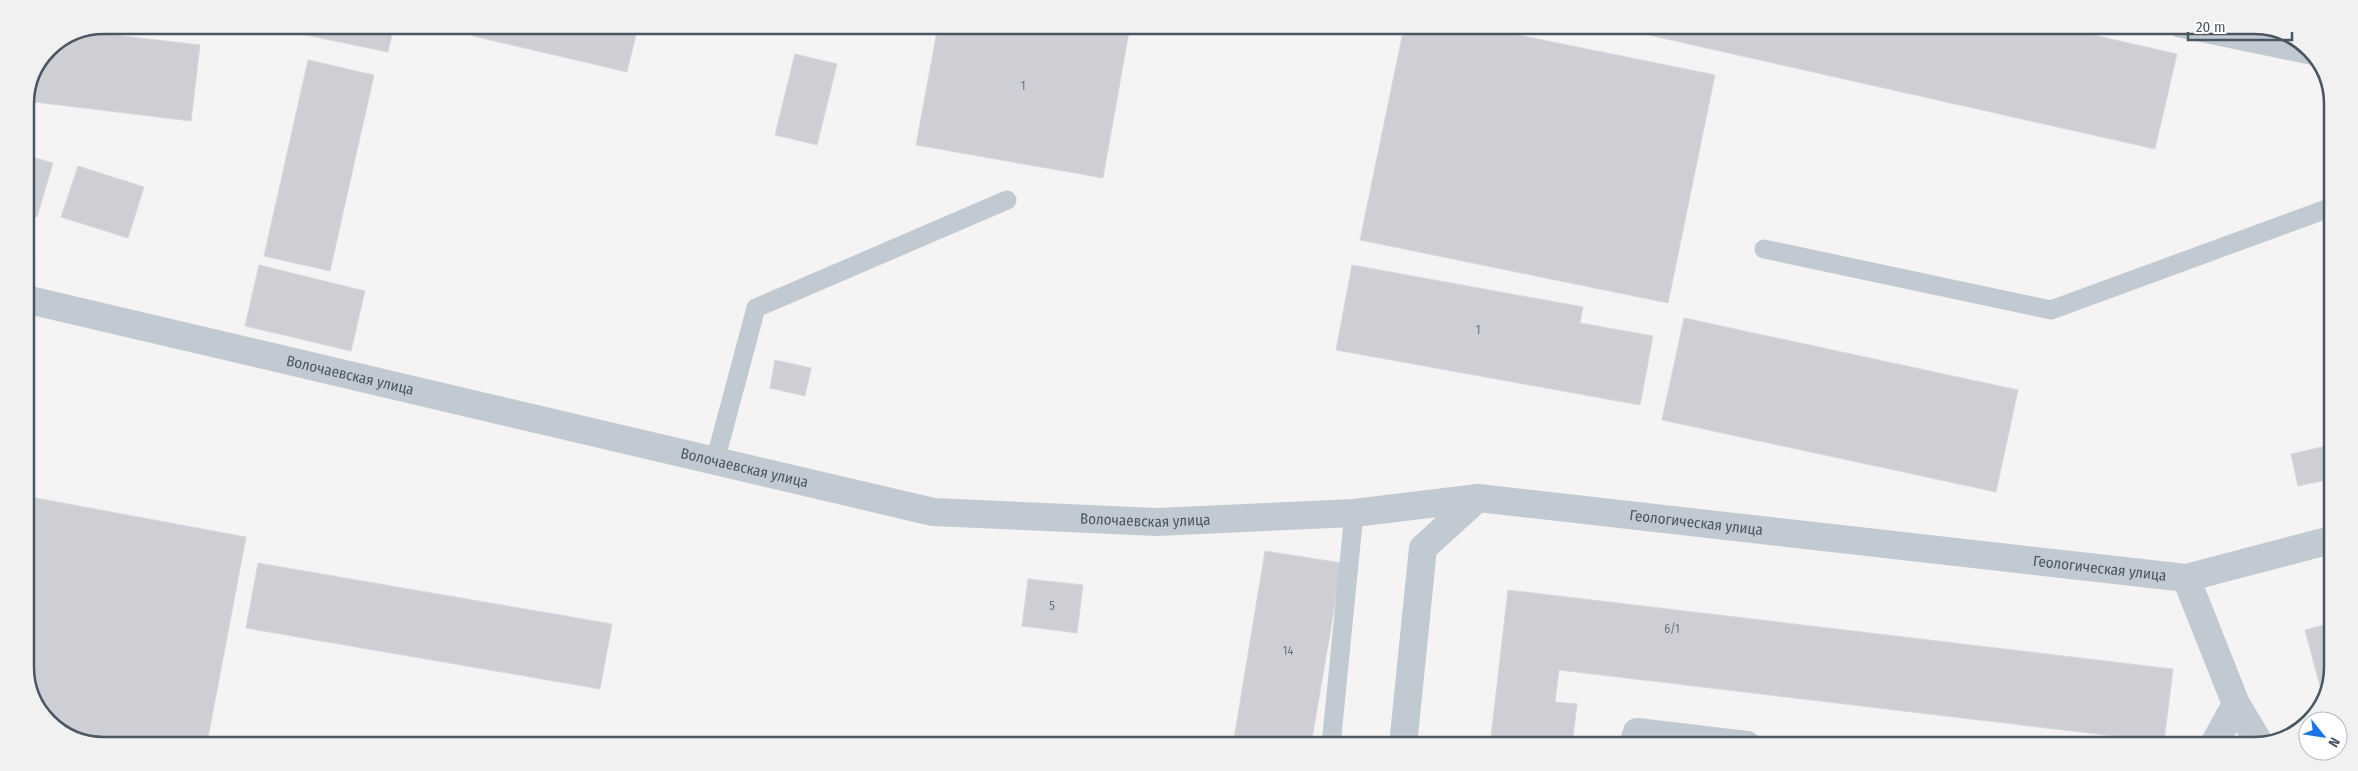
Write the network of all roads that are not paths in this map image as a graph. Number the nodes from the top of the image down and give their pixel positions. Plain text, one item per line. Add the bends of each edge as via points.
1 (2208, 34) edge
2 (2302, 53) edge
3 (1007, 200) dead end
4 (2324, 210) edge
5 (1764, 249) dead end
6 (34, 301) edge
7 (715, 462) junction
8 (1478, 498) junction
9 (1354, 513) junction
10 (2324, 542) edge
11 (2186, 578) junction
12 (2236, 704) junction
13 (1332, 737) edge
14 (1404, 737) edge
15 (1635, 737) edge
16 (1679, 737) edge
17 (2219, 737) edge
18 (2256, 737) edge

1 - 2 lane
3 - 7 lane via 756,308
4 - 5 lane via 2051,310
6 - 7 street, Волочаевская улица
7 - 9 street, Волочаевская улица via 932,512 1157,522
8 - 9 street, Волочаевская улица
8 - 11 street, Геологическая улица
8 - 14 street via 1423,548
9 - 13 lane
10 - 11 street, Геологическая улица
11 - 12 street, Геологическая улица
12 - 17 street
12 - 18 street, Геологическая улица
15 - 16 street via 1637,732

